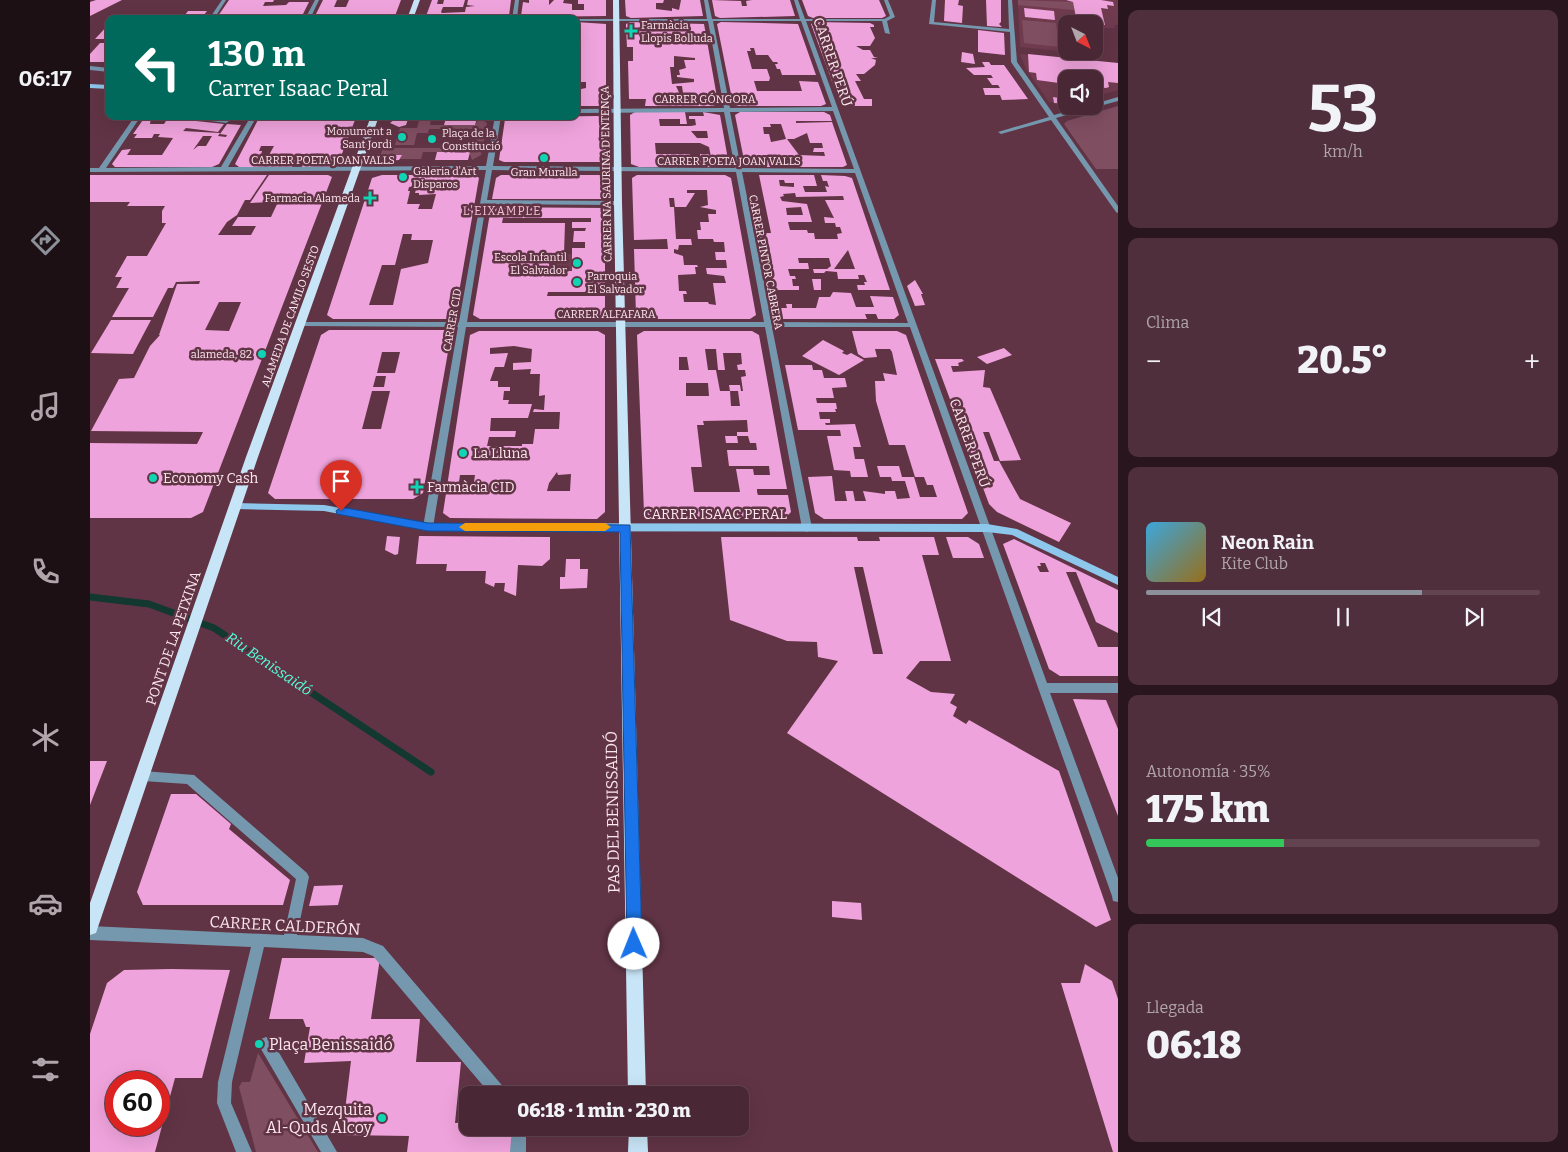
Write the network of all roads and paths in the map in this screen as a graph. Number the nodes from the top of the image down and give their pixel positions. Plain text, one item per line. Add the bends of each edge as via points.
1 (224, 0) edge
2 (317, 0) edge
3 (417, 0) edge
4 (517, 0) edge
5 (616, 0) edge
6 (706, 0) edge
7 (796, 0) edge
8 (886, 0) edge
9 (934, 0) edge
10 (1010, 0) edge
11 (214, 15) edge
12 (309, 15) edge
13 (411, 15) edge
14 (515, 15) edge
15 (580, 20) edge
16 (616, 20) junction
17 (710, 20) junction
18 (803, 20) junction
19 (884, 20) junction
20 (1013, 32) junction
21 (888, 33) dead end
22 (90, 68) edge
23 (105, 70) edge
24 (90, 86) edge
25 (105, 87) edge
26 (1118, 99) edge
27 (1103, 103) edge
28 (726, 109) junction
29 (834, 109) junction
30 (617, 110) junction
31 (580, 111) edge
32 (1060, 115) edge
33 (1053, 117) junction
34 (135, 120) edge
35 (216, 120) edge
36 (252, 120) edge
37 (374, 120) edge
38 (497, 120) edge
39 (226, 121) dead end
40 (1001, 132) dead end
41 (489, 168) junction
42 (90, 170) edge
43 (101, 170) junction
44 (223, 170) junction
45 (355, 170) junction
46 (618, 170) junction
47 (738, 171) junction
48 (857, 171) junction
49 (484, 202) junction
50 (618, 204) junction
51 (1118, 212) edge
52 (300, 324) junction
53 (462, 325) junction
54 (622, 325) junction
55 (767, 325) junction
56 (912, 325) junction
57 (235, 506) junction
58 (230, 524) joint
59 (428, 527) junction
60 (626, 528) junction
61 (807, 528) junction
62 (987, 528) junction
63 (1118, 582) edge
64 (1043, 688) junction
65 (1118, 688) edge
66 (145, 769) junction
67 (1118, 896) edge
68 (90, 927) edge
69 (90, 933) edge
70 (259, 940) junction
71 (289, 942) junction
72 (266, 1044) dead end
73 (493, 1086) edge
74 (637, 1086) edge
75 (519, 1136) edge
76 (638, 1136) edge
77 (244, 1152) edge
78 (329, 1152) edge
79 (518, 1152) edge
80 (638, 1152) edge

1 - 11 street
2 - 12 street
3 - 13 main road
4 - 14 street
5 - 16 main road, CARRER NA SAURINA D'ENTENÇA
6 - 17 street, CARRER PINTOR CABRERA
7 - 18 street, CARRER PERÚ
8 - 19 street via 893,17
9 - 20 street via 931,23
10 - 20 street
15 - 16 street
16 - 17 street
16 - 30 main road, CARRER NA SAURINA D'ENTENÇA
17 - 18 street
17 - 28 street, CARRER PINTOR CABRERA
18 - 19 street
18 - 29 street, CARRER PERÚ
19 - 21 street
20 - 33 street via 1014,62
22 - 23 street
24 - 25 street
26 - 27 street
28 - 29 street, CARRER GÓNGORA
28 - 30 street, CARRER GÓNGORA
28 - 47 street, CARRER PINTOR CABRERA
29 - 48 street, CARRER PERÚ
30 - 31 street, CARRER GÓNGORA
30 - 46 main road, CARRER NA SAURINA D'ENTENÇA
32 - 33 street
33 - 40 street
33 - 51 street
34 - 43 street
35 - 39 street
36 - 44 street
37 - 45 main road, ALAMEDA DE CAMILO SESTO
38 - 41 street, CARRER CID
41 - 45 street, CARRER POETA JOAN VALLS
41 - 46 street, CARRER POETA JOAN VALLS
41 - 49 street, CARRER CID
42 - 43 street, CARRER POETA JOAN VALLS
43 - 44 street, CARRER POETA JOAN VALLS
44 - 45 street, CARRER POETA JOAN VALLS
45 - 52 main road, ALAMEDA DE CAMILO SESTO
46 - 47 street, CARRER POETA JOAN VALLS
46 - 50 main road, CARRER NA SAURINA D'ENTENÇA
47 - 48 street, CARRER POETA JOAN VALLS
47 - 55 street, CARRER PINTOR CABRERA
48 - 56 street, CARRER PERÚ
49 - 50 street
49 - 53 street, CARRER CID
50 - 54 main road, CARRER NA SAURINA D'ENTENÇA
52 - 53 street, CARRER ALFAFARA
52 - 57 main road, ALAMEDA DE CAMILO SESTO
53 - 54 street, CARRER ALFAFARA
53 - 59 street, CARRER CID
54 - 55 street, CARRER ALFAFARA
54 - 60 main road, CARRER NA SAURINA D'ENTENÇA
55 - 56 street, CARRER ALFAFARA
55 - 61 street, CARRER PINTOR CABRERA
56 - 62 street, CARRER PERÚ
57 - 58 main road, ALAMEDA DE CAMILO SESTO
57 - 59 street, CARRER ISAAC PERAL via 324,508
58 - 66 main road, PONT DE LA PETXINA
59 - 60 street, CARRER ISAAC PERAL
60 - 61 street, CARRER ISAAC PERAL
60 - 74 main road, PAS DEL BENISSAIDÓ
61 - 62 street, CARRER ISAAC PERAL
62 - 63 street, CARRER ISAAC PERAL via 1014,532
62 - 64 street, CARRER PERÚ
64 - 65 street
64 - 67 street, CARRER PERÚ
66 - 68 main road, PONT DE LA PETXINA
66 - 71 street via 190,779 303,877
69 - 70 street, CARRER CALDERÓN
70 - 71 street, CARRER CALDERÓN
70 - 77 street via 225,1082 224,1103
71 - 73 street, CARRER CALDERÓN via 363,945 378,950
72 - 78 street
75 - 79 street
76 - 80 main road

